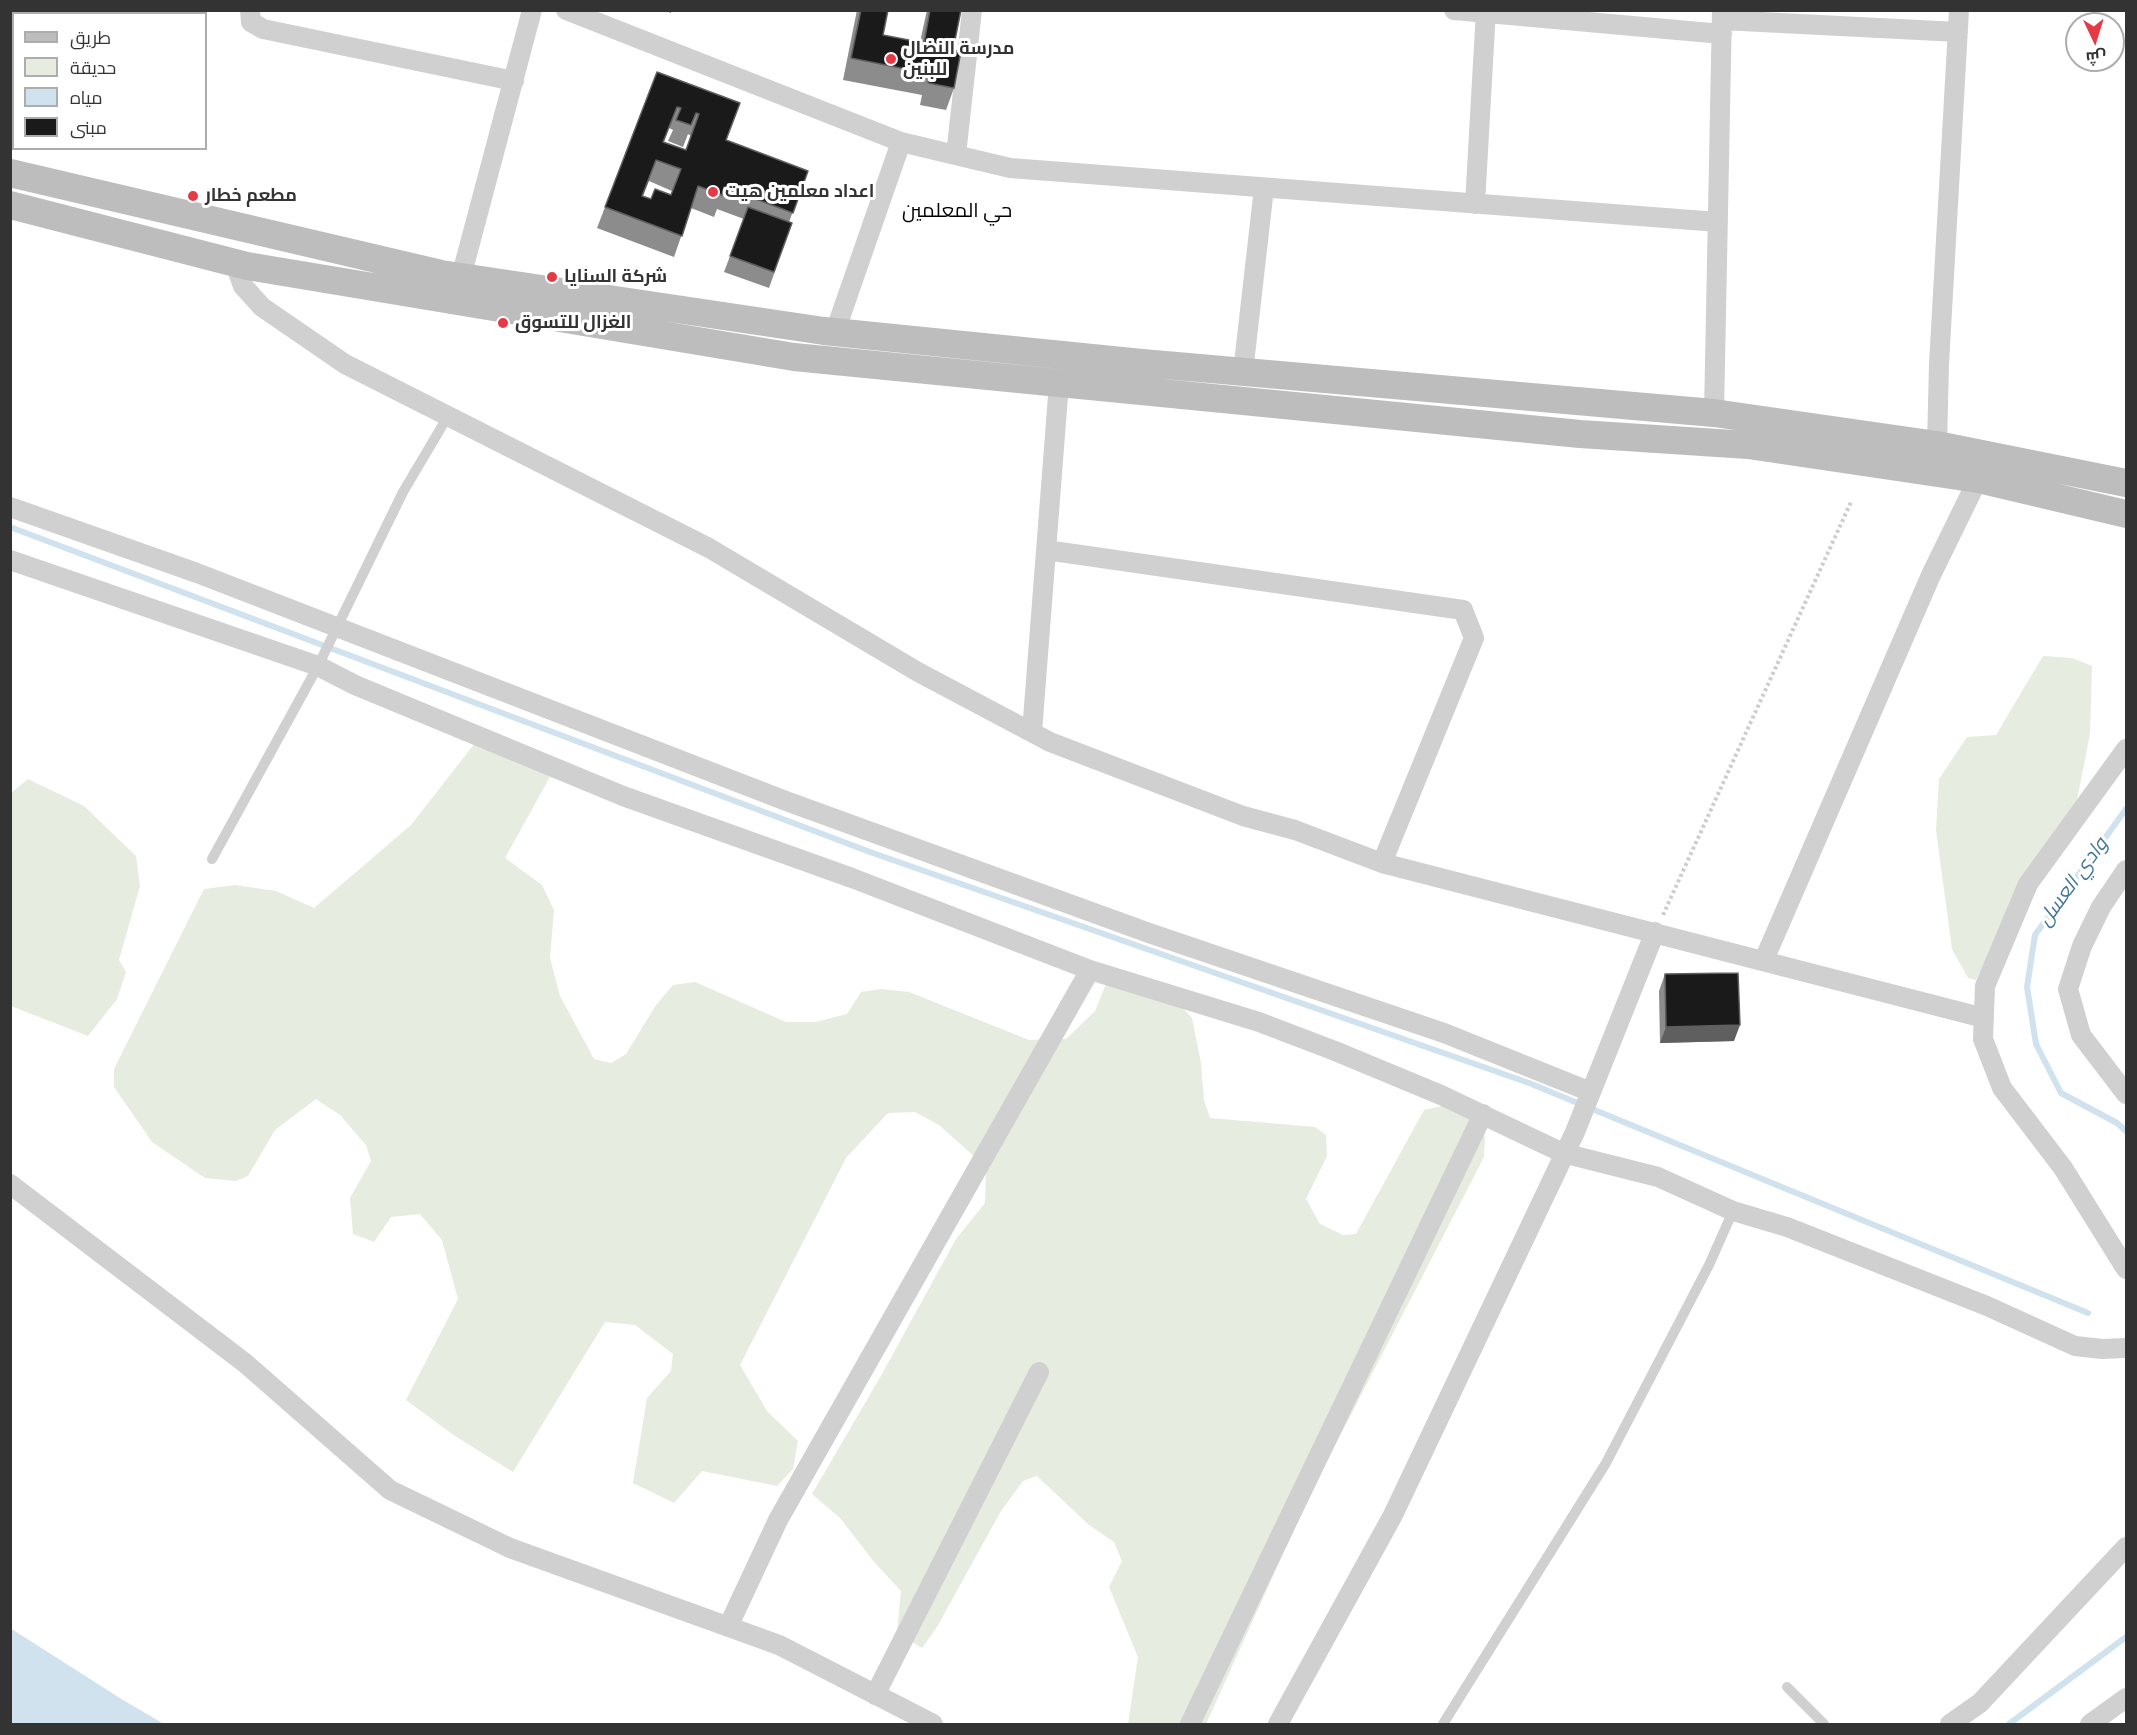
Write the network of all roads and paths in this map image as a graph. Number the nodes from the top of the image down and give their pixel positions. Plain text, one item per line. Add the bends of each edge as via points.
1 (250, 10) edge
2 (532, 10) edge
3 (566, 10) edge
4 (972, 10) edge
5 (1454, 10) edge
6 (1959, 10) edge
7 (1486, 12) edge
8 (1722, 22) edge
9 (1958, 32) junction
10 (514, 81) junction
11 (901, 142) junction
12 (956, 155) junction
13 (10, 173) edge
14 (1264, 188) junction
15 (1475, 204) junction
16 (10, 205) edge
17 (152, 206) junction
18 (1718, 222) junction
19 (145, 240) junction
20 (235, 264) junction
21 (461, 277) junction
22 (835, 332) junction
23 (1243, 372) junction
24 (1059, 383) junction
25 (1714, 413) junction
26 (448, 416) junction
27 (1937, 445) junction
28 (1978, 479) junction
29 (2127, 483) edge
30 (1851, 502) dead end
31 (10, 507) edge
32 (2127, 514) edge
33 (1046, 550) junction
34 (10, 560) edge
35 (337, 628) junction
36 (318, 666) junction
37 (1032, 732) junction
38 (2127, 748) edge
39 (212, 859) dead end
40 (1382, 864) junction
41 (2127, 870) edge
42 (1655, 932) junction
43 (1764, 960) junction
44 (1090, 970) junction
45 (1984, 1018) junction
46 (2127, 1094) edge
47 (1589, 1096) junction
48 (1483, 1114) junction
49 (1563, 1152) junction
50 (10, 1184) edge
51 (1733, 1211) junction
52 (2127, 1269) edge
53 (2127, 1348) edge
54 (1039, 1372) dead end
55 (2127, 1547) edge
56 (728, 1627) junction
57 (1787, 1687) dead end
58 (876, 1695) junction
59 (2127, 1698) edge
60 (933, 1725) edge
61 (1190, 1725) edge
62 (1278, 1725) edge
63 (1443, 1725) edge
64 (1824, 1725) edge
65 (1950, 1725) edge
66 (2090, 1725) edge

1 - 10 street via 251,22 263,29
2 - 10 street
3 - 11 street
4 - 12 street
5 - 7 street
6 - 9 street
7 - 8 street
7 - 15 street
8 - 9 street
8 - 18 street
9 - 27 street
10 - 21 street
11 - 12 street
11 - 22 street
12 - 14 street via 1010,168
13 - 17 main road
14 - 15 street
14 - 23 street
15 - 18 street
16 - 19 main road
17 - 19 main road
17 - 21 main road
18 - 25 street
19 - 20 main road
20 - 24 main road via 794,357
20 - 26 street via 243,286 262,307 345,364
21 - 22 main road
22 - 23 main road
23 - 25 main road
24 - 28 main road via 1580,434 1748,445
24 - 33 street
25 - 27 main road
26 - 35 lane via 403,492
26 - 37 street via 709,548 918,672
27 - 29 main road
28 - 32 main road
28 - 43 street via 1931,575
30 - 42 path
31 - 35 street
33 - 37 street
33 - 40 street via 1463,610 1473,638
34 - 36 street
35 - 36 lane
35 - 47 street via 786,801 1149,933 1444,1033
36 - 39 lane
36 - 44 street via 623,796 852,878
37 - 40 street via 1243,816 1295,830
38 - 45 street via 2028,884 1985,986
40 - 42 street
41 - 46 street via 2082,946 2068,989 2080,1035
42 - 43 street
42 - 47 street
43 - 45 street
44 - 48 street via 1258,1022
44 - 56 street via 778,1520
45 - 52 street via 1983,1039 2002,1088 2063,1168
47 - 49 street
48 - 49 street
48 - 61 street
49 - 51 street via 1658,1177
49 - 62 street via 1393,1515
50 - 56 street via 245,1363 390,1490 510,1548
51 - 53 street via 1787,1227 1965,1297 2075,1346
51 - 63 lane via 1606,1463
54 - 58 street
55 - 65 street via 1980,1703
56 - 58 street via 779,1645
57 - 64 lane
58 - 60 street
59 - 66 street

